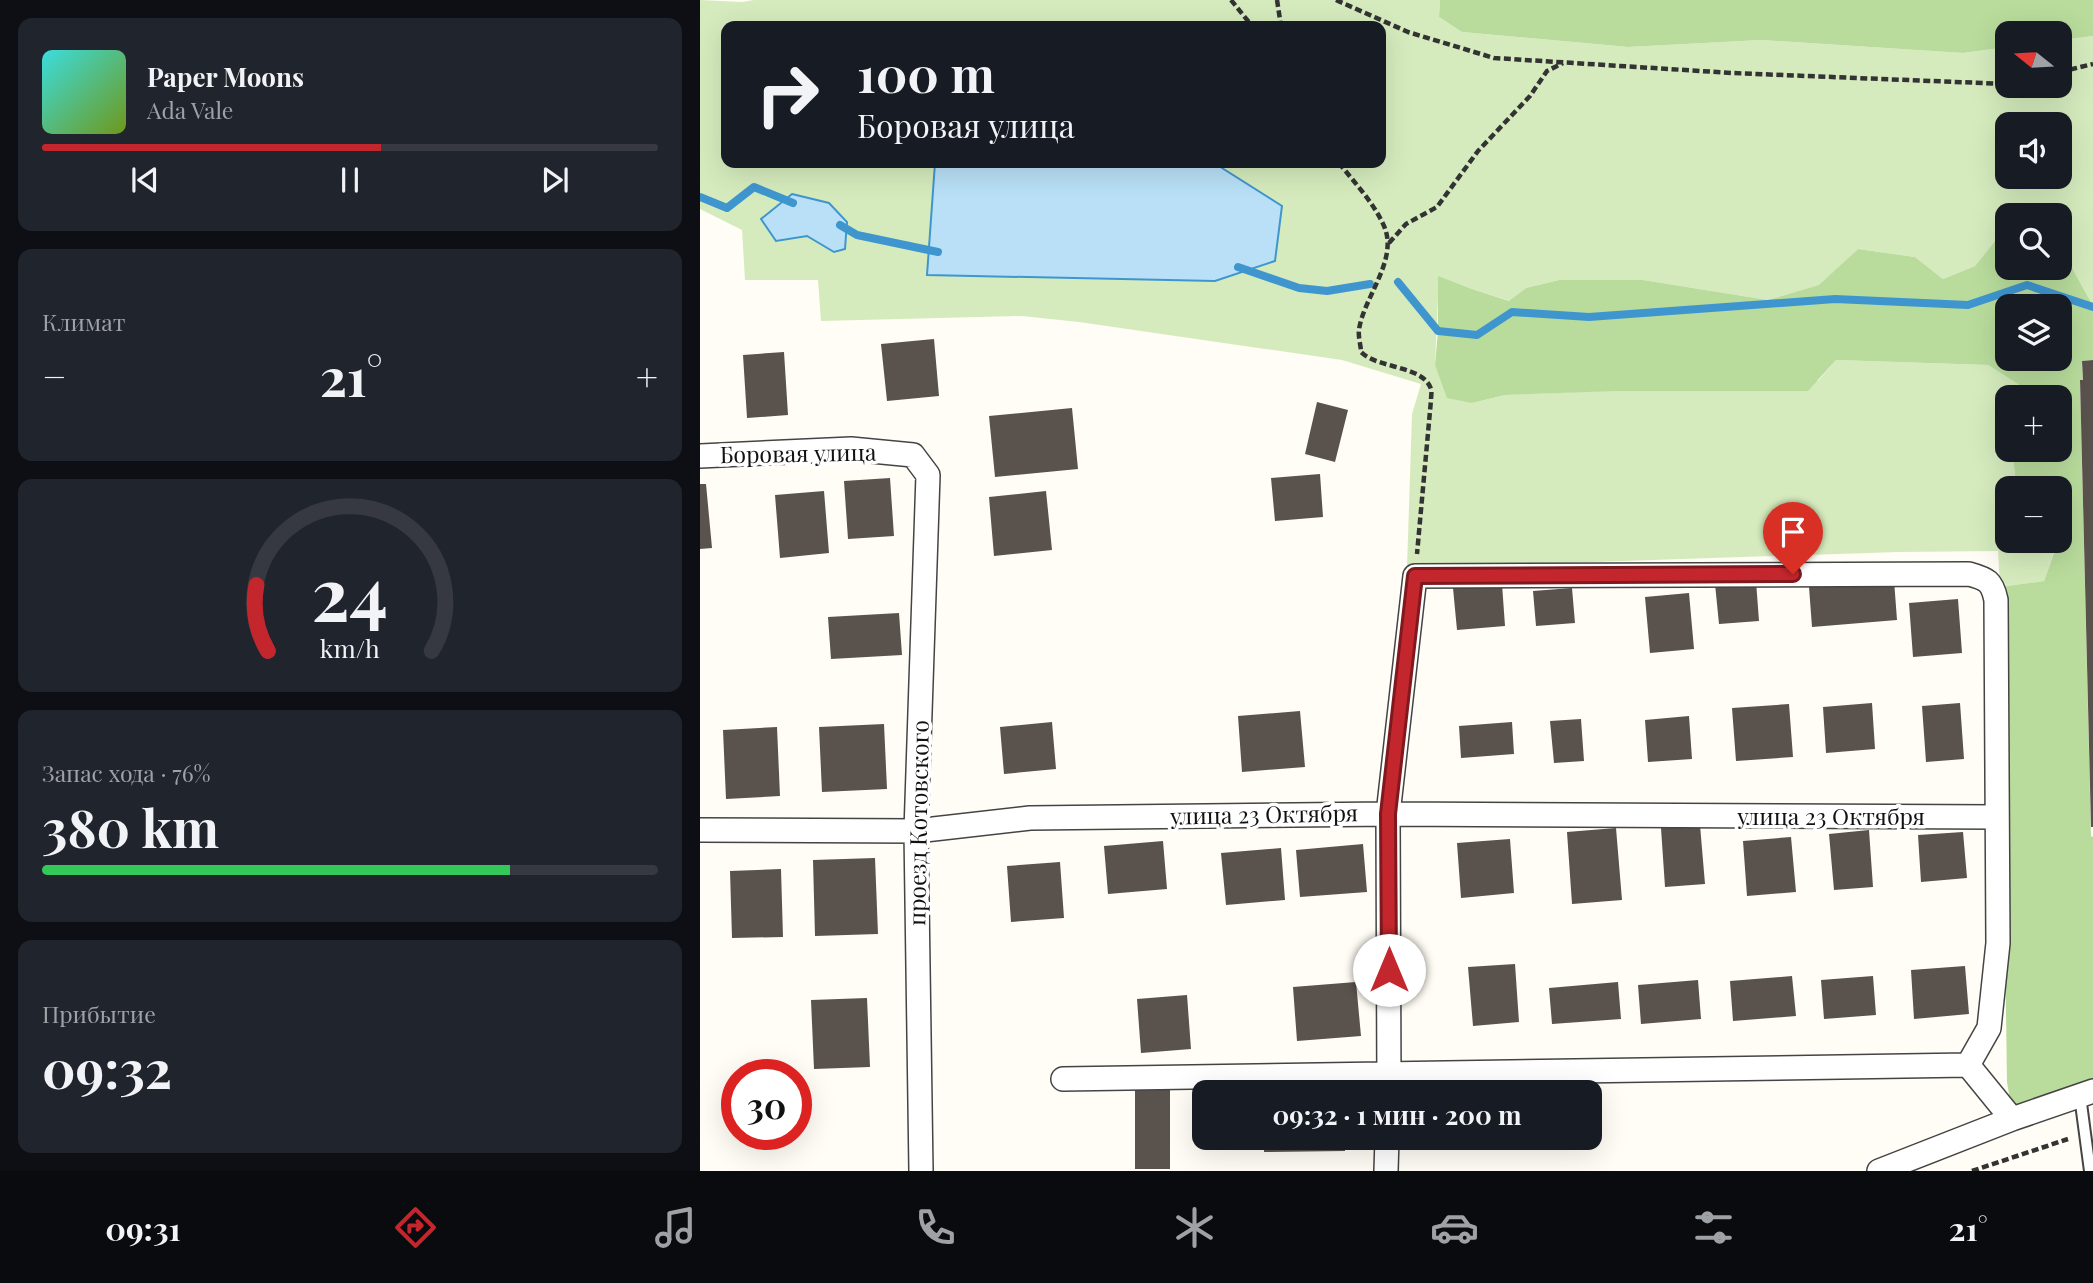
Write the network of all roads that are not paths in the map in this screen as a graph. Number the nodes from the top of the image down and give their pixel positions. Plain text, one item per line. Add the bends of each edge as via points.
1 (700, 456) edge
2 (928, 475) joint
3 (1388, 814) junction
4 (1997, 817) junction
5 (700, 830) edge
6 (916, 831) junction
7 (1968, 1065) junction
8 (1063, 1079) dead end
9 (1389, 1080) edge
10 (1486, 1080) edge
11 (1192, 1081) edge
12 (2086, 1094) edge
13 (2012, 1119) junction
14 (1387, 1150) edge
15 (921, 1171) edge
16 (1386, 1171) edge
17 (1879, 1171) edge
18 (2090, 1171) edge

1 - 2 street, Боровая улица via 851,449 913,455
2 - 6 street, проезд Котовского
3 - 4 street, улица 23 Октября
3 - 4 street via 1415,576 1969,574 1993,586 1996,600
3 - 6 street, улица 23 Октября via 1030,818
3 - 9 street
4 - 7 street via 1998,943 1989,1028
5 - 6 street, улица 23 Октября
6 - 15 street, проезд Котовского
7 - 10 street
7 - 13 street
8 - 11 street
12 - 13 street
12 - 18 lane via 2084,1133
13 - 17 street
14 - 16 street

